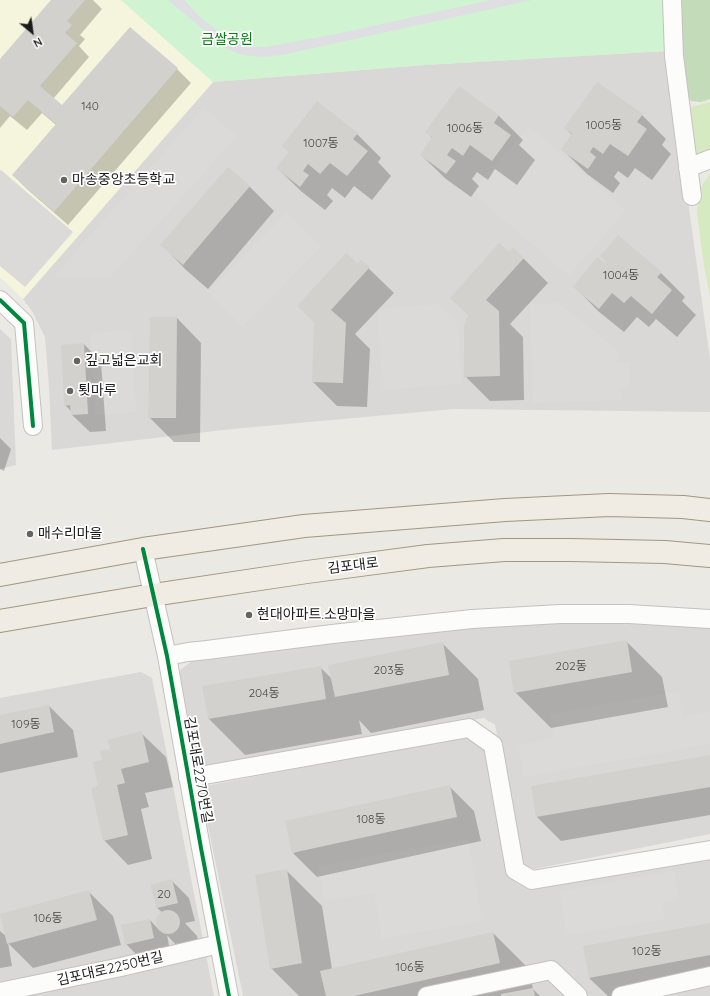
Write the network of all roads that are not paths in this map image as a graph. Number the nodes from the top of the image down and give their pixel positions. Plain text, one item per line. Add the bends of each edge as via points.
1 (672, 0) edge
2 (710, 159) edge
3 (688, 168) junction
4 (692, 196) dead end
5 (0, 300) edge
6 (33, 426) dead end
7 (710, 510) edge
8 (143, 549) junction
9 (710, 556) edge
10 (0, 574) edge
11 (153, 595) junction
12 (710, 619) edge
13 (0, 621) edge
14 (167, 656) junction
15 (188, 778) junction
16 (710, 850) edge
17 (219, 944) junction
18 (710, 976) edge
19 (0, 992) edge
20 (230, 996) edge
21 (427, 996) edge
22 (578, 996) edge
23 (621, 996) edge

1 - 3 street via 674,56
2 - 3 street
3 - 4 street
5 - 6 street via 24,323
7 - 8 main road via 610,505 505,510 304,526
8 - 10 main road
8 - 11 street, 김포대로2270번길
9 - 11 main road, 김포대로 via 665,552 504,550 428,556
11 - 13 main road, 김포대로
11 - 14 street, 김포대로2270번길
12 - 14 street via 629,614 560,614 472,619
14 - 15 street, 김포대로2270번길
15 - 16 street via 469,728 493,744 515,870 532,880
15 - 17 street, 김포대로2270번길
17 - 19 street, 김포대로2250번길
17 - 20 street, 김포대로2270번길
18 - 23 street
21 - 22 street via 551,970

